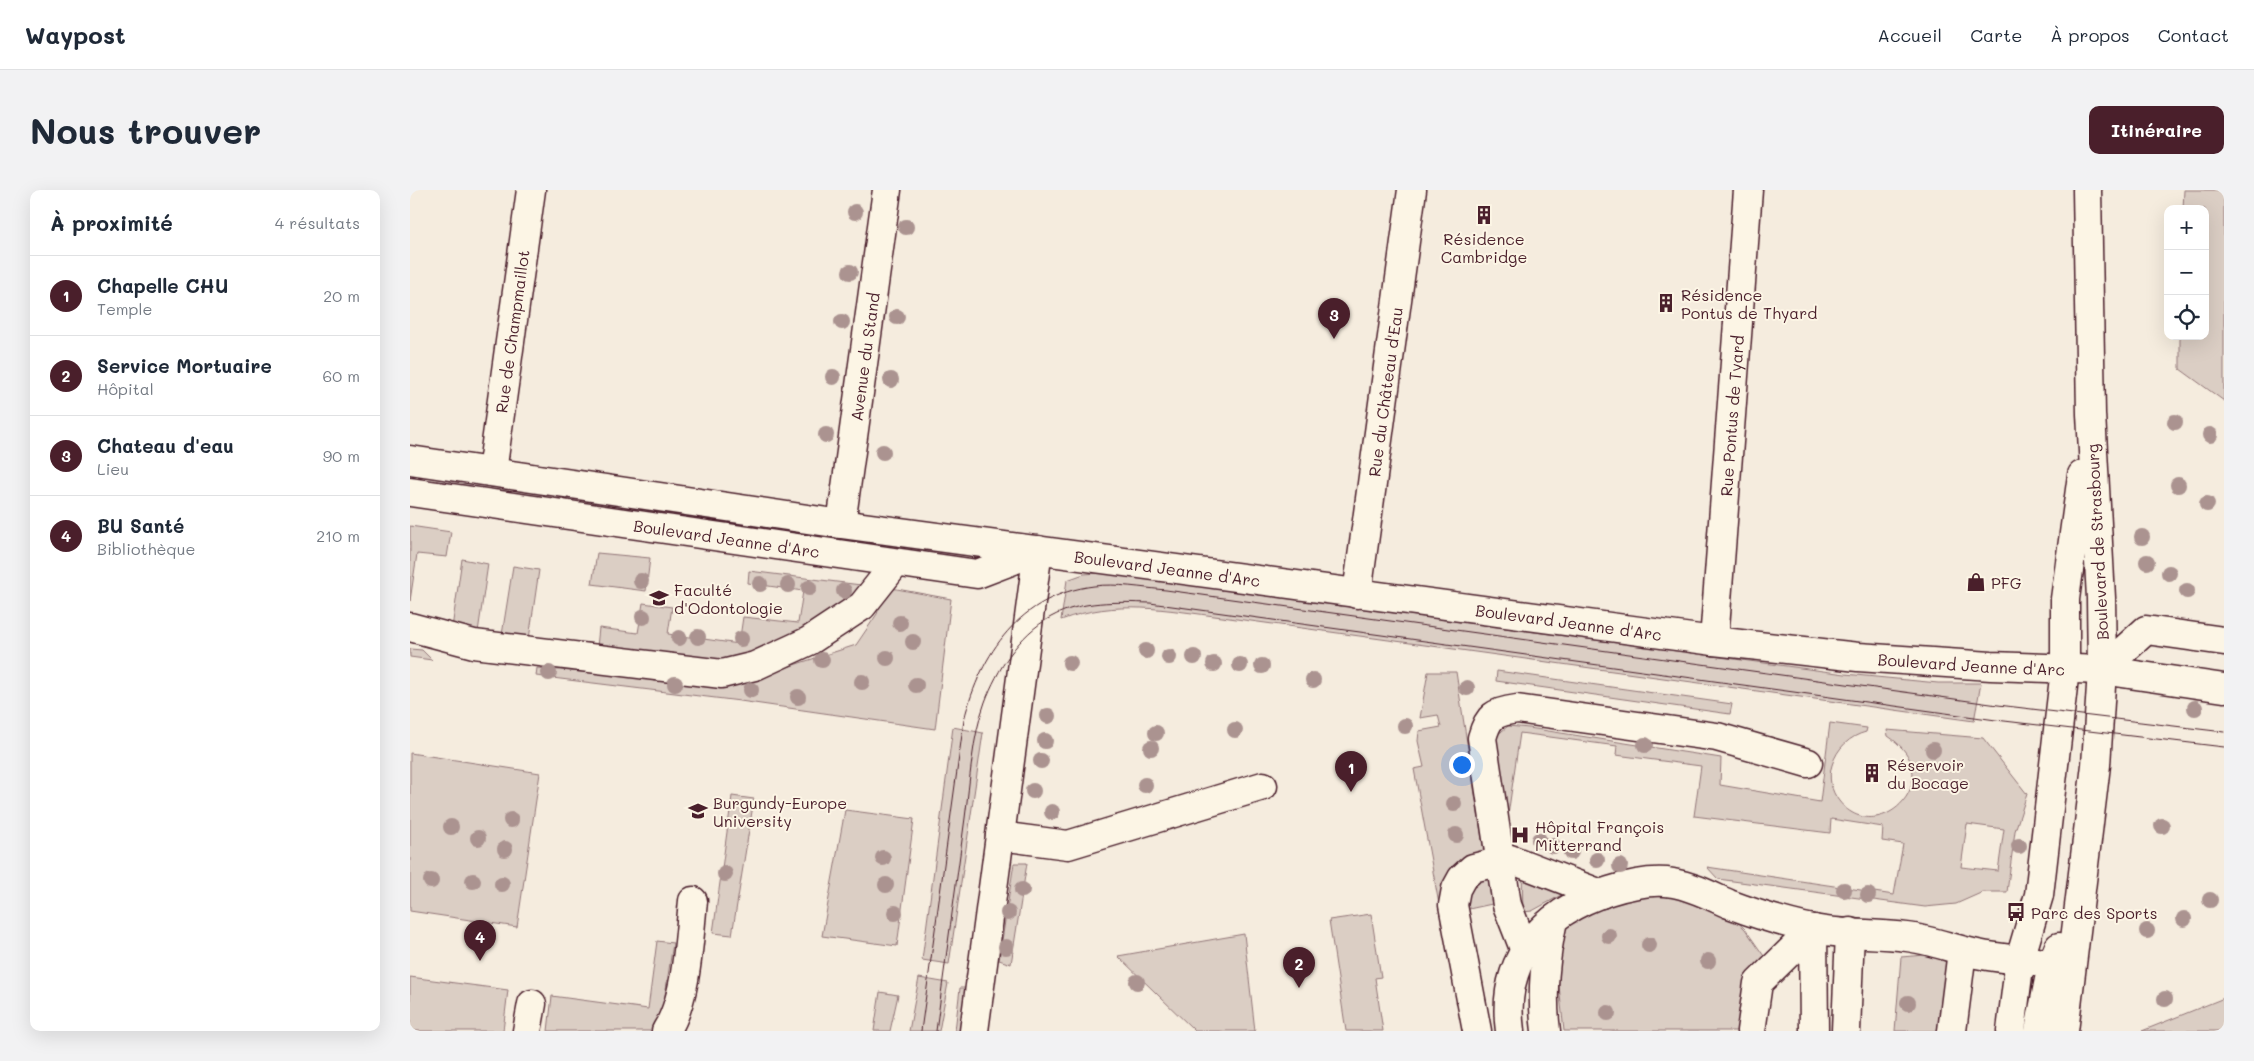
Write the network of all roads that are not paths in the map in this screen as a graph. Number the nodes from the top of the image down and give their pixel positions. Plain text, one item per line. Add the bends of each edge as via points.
1 (531, 190) edge
2 (887, 190) edge
3 (1412, 190) edge
4 (1748, 190) edge
5 (2087, 190) edge
6 (2091, 414) junction
7 (410, 460) edge
8 (492, 472) junction
9 (410, 492) edge
10 (841, 524) junction
11 (1038, 550) junction
12 (896, 563) junction
13 (1357, 594) junction
14 (410, 627) edge
15 (1714, 641) junction
16 (2224, 641) edge
17 (2064, 669) junction
18 (2102, 670) junction
19 (2224, 688) edge
20 (1808, 763) dead end
21 (1263, 786) dead end
22 (1000, 836) junction
23 (1500, 861) junction
24 (1601, 894) junction
25 (2081, 898) junction
26 (693, 901) dead end
27 (1553, 920) junction
28 (1813, 929) junction
29 (1850, 932) junction
30 (1525, 951) junction
31 (1962, 951) junction
32 (2020, 959) junction
33 (2052, 964) junction
34 (532, 1004) dead end
35 (527, 1031) edge
36 (666, 1031) edge
37 (974, 1031) edge
38 (1477, 1031) edge
39 (1510, 1031) edge
40 (1546, 1031) edge
41 (1751, 1031) edge
42 (1814, 1031) edge
43 (1846, 1031) edge
44 (1952, 1031) edge
45 (2011, 1031) edge
46 (2039, 1031) edge
47 (2064, 1031) edge

1 - 8 street, Rue de Champmaillot
2 - 10 street, Avenue du Stand
3 - 13 street, Rue du Château d'Eau
4 - 15 street, Rue Pontus de Tyard
5 - 6 street, Boulevard de Strasbourg
6 - 17 street, Boulevard de Strasbourg via 2065,599
6 - 18 street, Boulevard de Strasbourg
7 - 8 street, Boulevard Jeanne d'Arc
8 - 10 street, Boulevard Jeanne d'Arc
9 - 12 street, Boulevard Jeanne d'Arc
10 - 11 street, Boulevard Jeanne d'Arc
11 - 12 street, Boulevard Jeanne d'Arc via 977,574
11 - 13 street, Boulevard Jeanne d'Arc
11 - 22 street
12 - 14 street via 862,606 808,641 755,666 722,674 474,644
13 - 15 street, Boulevard Jeanne d'Arc
15 - 17 street, Boulevard Jeanne d'Arc via 1868,657
16 - 18 street via 2146,630
17 - 18 street, Boulevard Jeanne d'Arc
17 - 32 street, Boulevard de Strasbourg via 2039,895
18 - 19 street, Boulevard Jeanne d'Arc
18 - 25 street, Boulevard de Strasbourg via 2096,765
20 - 23 street via 1718,737 1517,709 1504,711 1492,716 1482,738
21 - 22 street via 1068,845
22 - 37 street
23 - 24 street via 1519,860
23 - 30 street via 1507,906
23 - 38 street via 1473,868 1462,878 1453,905
24 - 27 street
24 - 28 street via 1631,886 1672,882
25 - 33 street
25 - 47 street, Boulevard de Strasbourg
26 - 36 street via 685,974 672,1022
27 - 30 street via 1540,930
27 - 40 street via 1543,983
28 - 29 street
28 - 41 street via 1758,983
28 - 42 street
29 - 31 street via 1908,937
29 - 43 street
30 - 39 street via 1512,978
31 - 32 street
31 - 44 street
32 - 33 street
32 - 45 street, Boulevard de Strasbourg
33 - 46 street
34 - 35 street

